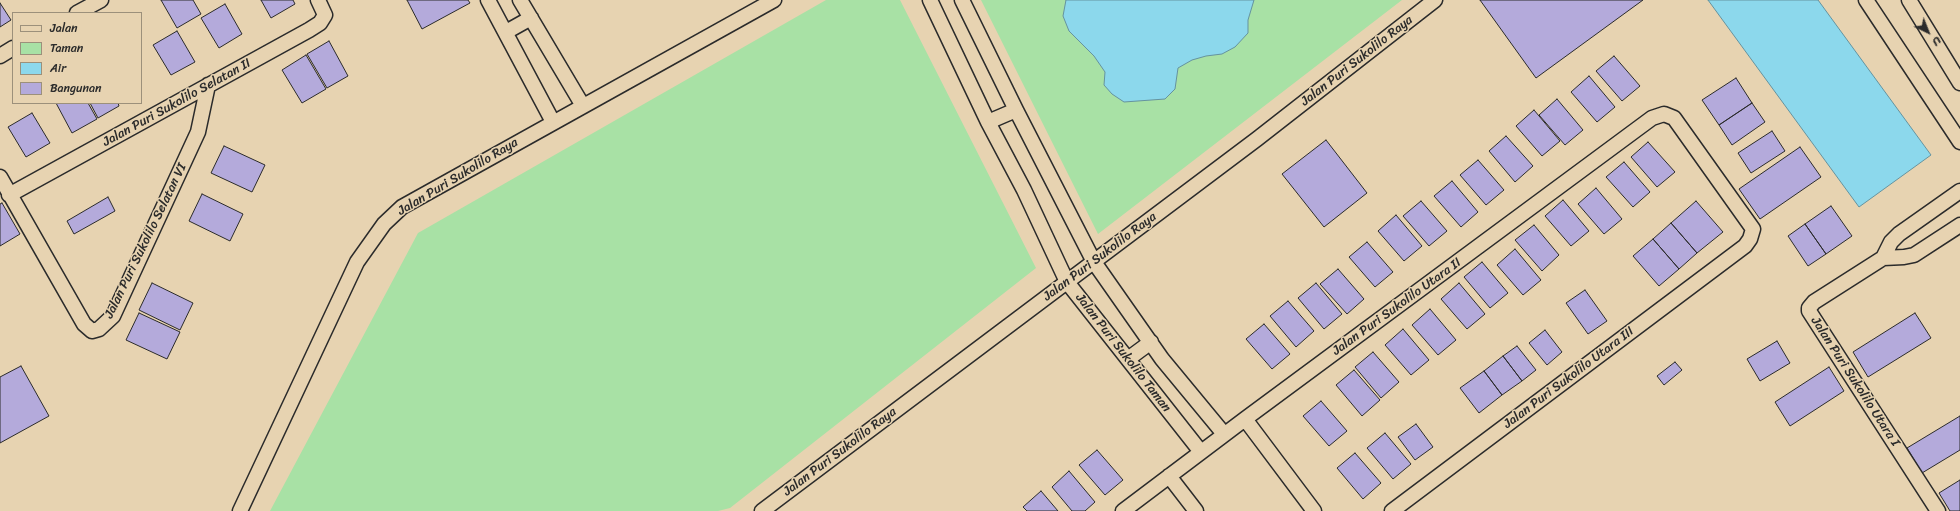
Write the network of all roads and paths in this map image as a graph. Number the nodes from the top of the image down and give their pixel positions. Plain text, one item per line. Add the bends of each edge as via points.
1 (101, 0) edge
2 (318, 0) edge
3 (488, 0) edge
4 (520, 0) edge
5 (774, 0) edge
6 (930, 0) edge
7 (962, 0) edge
8 (1435, 0) edge
9 (1908, 0) edge
10 (1871, 2) edge
11 (79, 12) edge
12 (531, 18) junction
13 (506, 32) junction
14 (12, 49) edge
15 (0, 56) edge
16 (1960, 83) edge
17 (208, 85) junction
18 (583, 106) junction
19 (1016, 110) junction
20 (1674, 118) joint
21 (553, 122) junction
22 (988, 122) junction
23 (1960, 142) edge
24 (0, 177) edge
25 (1960, 191) edge
26 (9, 195) junction
27 (1960, 225) edge
28 (1883, 258) junction
29 (1094, 262) junction
30 (1067, 282) junction
31 (1151, 342) junction
32 (1128, 359) junction
33 (1244, 419) junction
34 (1224, 434) junction
35 (1201, 452) junction
36 (1170, 476) junction
37 (240, 511) edge
38 (762, 511) edge
39 (1123, 511) edge
40 (1196, 511) edge
41 (1314, 511) edge
42 (1392, 511) edge
43 (1938, 511) edge

1 - 11 street
2 - 17 street, Jalan Puri Sukolilo Selatan II via 326,15 320,23
3 - 13 street
4 - 12 street
5 - 18 street, Jalan Puri Sukolilo Raya
6 - 22 street, Jalan Puri Sukolilo Taman
7 - 19 street, Jalan Puri Sukolilo Taman
8 - 29 street, Jalan Puri Sukolilo Raya
9 - 16 street
10 - 23 street
12 - 13 street
12 - 18 street
13 - 21 street
14 - 15 street
17 - 26 street, Jalan Puri Sukolilo Selatan II
17 - 26 street, Jalan Puri Sukolilo Selatan VI via 198,132 113,316 99,329 92,330 84,324
18 - 21 street, Jalan Puri Sukolilo Raya
19 - 22 street
19 - 29 street, Jalan Puri Sukolilo Taman
20 - 33 street, Jalan Puri Sukolilo Utara II via 1664,114 1652,118
20 - 42 street, Jalan Puri Sukolilo Utara III via 1753,229 1745,246
21 - 37 street, Jalan Puri Sukolilo Raya via 402,207 384,224 357,262
22 - 30 street, Jalan Puri Sukolilo Taman via 1024,190
24 - 26 street, Jalan Puri Sukolilo Selatan VI
25 - 28 street via 1899,234 1891,242
27 - 28 street via 1914,255
28 - 43 street, Jalan Puri Sukolilo Utara I via 1814,302 1809,311
29 - 30 street, Jalan Puri Sukolilo Raya
29 - 31 street, Jalan Puri Sukolilo Taman
30 - 32 street, Jalan Puri Sukolilo Taman
30 - 38 street, Jalan Puri Sukolilo Raya
31 - 32 street
31 - 34 street, Jalan Puri Sukolilo Taman
32 - 35 street, Jalan Puri Sukolilo Taman
33 - 34 street, Jalan Puri Sukolilo Utara II
33 - 41 street
34 - 35 street, Jalan Puri Sukolilo Utara II
35 - 36 street, Jalan Puri Sukolilo Utara II
36 - 39 street, Jalan Puri Sukolilo Utara II
36 - 40 street

